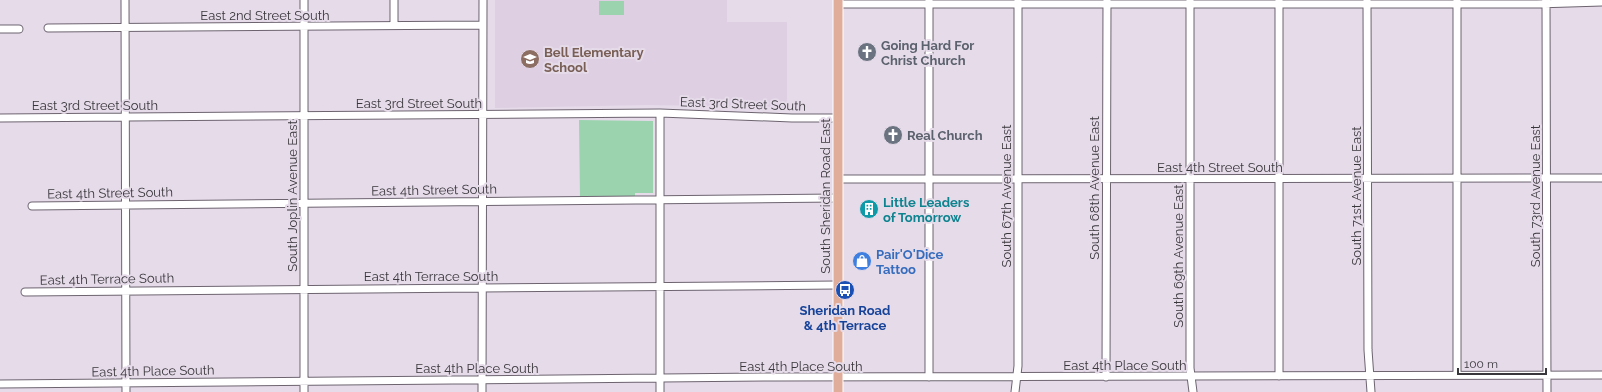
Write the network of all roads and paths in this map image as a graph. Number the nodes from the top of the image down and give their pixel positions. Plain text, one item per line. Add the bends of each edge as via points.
1 (125, 0) edge
2 (304, 0) edge
3 (394, 0) edge
4 (483, 0) edge
5 (838, 2) edge
6 (929, 2) edge
7 (1018, 2) edge
8 (1107, 2) edge
9 (1190, 2) edge
10 (1279, 2) edge
11 (1367, 2) edge
12 (1457, 2) edge
13 (1546, 2) edge
14 (1602, 2) edge
15 (394, 25) junction
16 (483, 25) junction
17 (304, 26) junction
18 (48, 28) dead end
19 (125, 28) junction
20 (0, 29) edge
21 (19, 29) dead end
22 (660, 113) junction
23 (304, 115) junction
24 (482, 115) junction
25 (126, 117) junction
26 (0, 118) edge
27 (838, 118) junction
28 (1190, 178) junction
29 (1368, 178) junction
30 (1546, 178) junction
31 (1602, 178) edge
32 (838, 179) junction
33 (1018, 179) junction
34 (1106, 179) junction
35 (1279, 179) junction
36 (1456, 179) junction
37 (929, 180) junction
38 (837, 198) junction
39 (660, 200) junction
40 (482, 202) junction
41 (304, 204) junction
42 (125, 205) junction
43 (32, 206) dead end
44 (837, 285) junction
45 (660, 286) junction
46 (482, 288) junction
47 (304, 289) junction
48 (125, 291) junction
49 (26, 292) dead end
50 (1457, 375) junction
51 (1547, 375) junction
52 (1602, 375) edge
53 (1191, 376) junction
54 (1279, 376) junction
55 (1369, 376) junction
56 (929, 377) junction
57 (1017, 377) junction
58 (1106, 377) junction
59 (837, 378) junction
60 (660, 379) junction
61 (482, 380) junction
62 (304, 382) junction
63 (126, 383) junction
64 (0, 384) edge
65 (126, 392) edge
66 (304, 392) edge
67 (482, 392) edge
68 (660, 392) edge
69 (838, 392) edge
70 (1015, 392) edge
71 (1193, 392) edge
72 (1371, 392) edge
73 (1547, 392) edge

1 - 19 street
2 - 17 street, South Joplin Avenue East
3 - 15 street
4 - 16 street
5 - 6 street
5 - 27 main road, South Sheridan Road East
6 - 7 street
6 - 37 street
7 - 8 street
7 - 33 street, South 67th Avenue East
8 - 9 street
8 - 34 street, South 68th Avenue East
9 - 10 street
9 - 28 street, South 69th Avenue East
10 - 11 street
10 - 35 street
11 - 12 street
11 - 29 street, South 71st Avenue East
12 - 13 street
12 - 36 street
13 - 14 street
13 - 30 street, South 73rd Avenue East
15 - 16 street, East 2nd Street South
15 - 17 street, East 2nd Street South
16 - 24 street
17 - 19 street, East 2nd Street South
17 - 23 street, South Joplin Avenue East
18 - 19 street, East 2nd Street South
19 - 25 street
20 - 21 street
22 - 24 street, East 3rd Street South
22 - 27 street, East 3rd Street South
22 - 39 street
23 - 24 street, East 3rd Street South
23 - 25 street, East 3rd Street South
23 - 41 street, South Joplin Avenue East
24 - 40 street
25 - 26 street, East 3rd Street South
25 - 42 street
27 - 32 main road, South Sheridan Road East
28 - 34 street, East 4th Street South
28 - 35 street, East 4th Street South
28 - 53 street, South 69th Avenue East
29 - 35 street, East 4th Street South
29 - 36 street, East 4th Street South
29 - 55 street, South 71st Avenue East
30 - 31 street, East 4th Street South
30 - 36 street, East 4th Street South
30 - 51 street, South 73rd Avenue East
32 - 37 street, East 4th Street South
32 - 38 main road, South Sheridan Road East
33 - 34 street, East 4th Street South
33 - 37 street, East 4th Street South
33 - 57 street, South 67th Avenue East
34 - 58 street, South 68th Avenue East
35 - 54 street
36 - 50 street
37 - 56 street
38 - 39 street, East 4th Street South
38 - 44 main road, South Sheridan Road East
39 - 40 street, East 4th Street South
39 - 45 street
40 - 41 street, East 4th Street South
40 - 46 street
41 - 42 street, East 4th Street South
41 - 47 street, South Joplin Avenue East
42 - 43 street, East 4th Street South
42 - 48 street
44 - 45 street, East 4th Terrace South
44 - 59 main road, South Sheridan Road East
45 - 46 street, East 4th Terrace South
45 - 60 street
46 - 47 street, East 4th Terrace South
46 - 61 street
47 - 48 street, East 4th Terrace South
47 - 62 street, South Joplin Avenue East
48 - 49 street, East 4th Terrace South
48 - 63 street
50 - 51 street, East 4th Place South
50 - 55 street, East 4th Place South
51 - 52 street, East 4th Place South
51 - 73 street, South 73rd Avenue East
53 - 54 street, East 4th Place South
53 - 58 street, East 4th Place South
53 - 71 street, South 69th Avenue East
54 - 55 street, East 4th Place South
55 - 72 street, South 71st Avenue East
56 - 57 street, East 4th Place South
56 - 59 street, East 4th Place South
57 - 58 street, East 4th Place South
57 - 70 street, South 67th Avenue East
59 - 60 street, East 4th Place South
59 - 69 main road, South Sheridan Road East
60 - 61 street, East 4th Place South
60 - 68 street
61 - 62 street, East 4th Place South
61 - 67 street
62 - 63 street, East 4th Place South
62 - 66 street, South Joplin Avenue East
63 - 64 street, East 4th Place South
63 - 65 street

